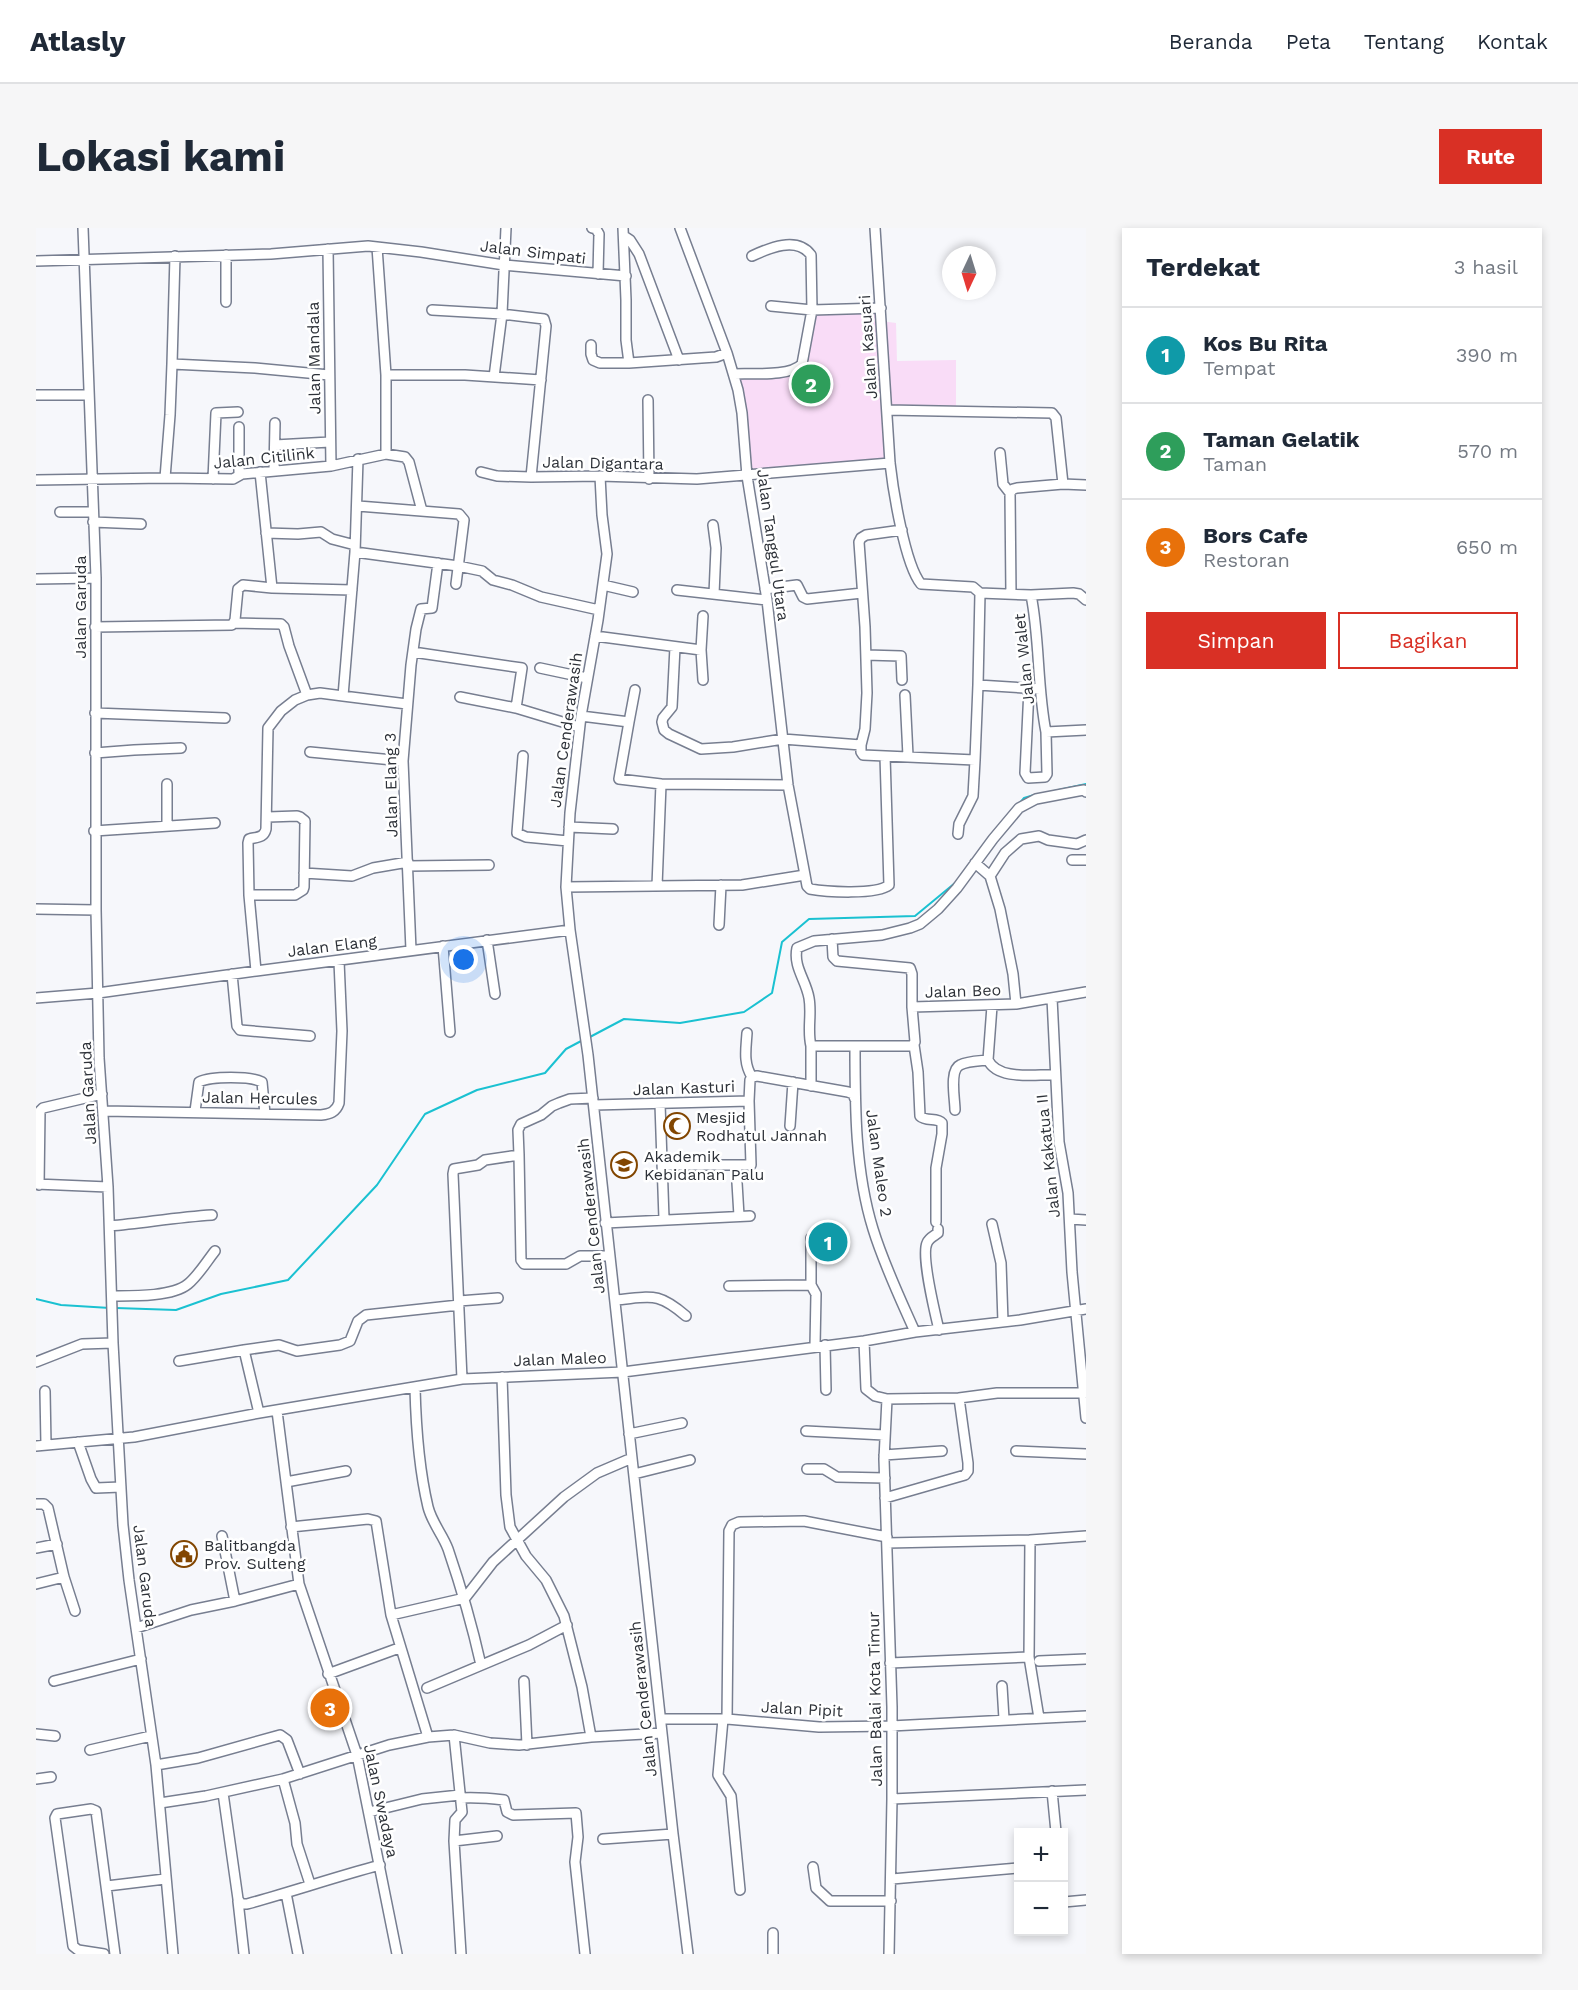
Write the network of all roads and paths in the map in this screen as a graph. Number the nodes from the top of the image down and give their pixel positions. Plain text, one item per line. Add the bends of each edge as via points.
1 (83, 228) edge
2 (506, 228) edge
3 (592, 228) edge
4 (680, 228) edge
5 (874, 228) edge
6 (624, 232) edge
7 (378, 247) junction
8 (328, 249) junction
9 (226, 255) junction
10 (175, 256) junction
11 (752, 256) dead end
12 (85, 259) junction
13 (36, 261) edge
14 (504, 266) junction
15 (598, 274) junction
16 (626, 276) junction
17 (226, 302) dead end
18 (771, 306) dead end
19 (881, 308) junction
20 (432, 310) dead end
21 (812, 310) junction
22 (502, 314) junction
23 (591, 345) dead end
24 (722, 355) junction
25 (679, 360) junction
26 (629, 363) junction
27 (172, 364) junction
28 (734, 374) junction
29 (329, 375) junction
30 (386, 375) junction
31 (494, 377) junction
32 (541, 380) junction
33 (89, 394) junction
34 (36, 395) edge
35 (648, 400) dead end
36 (887, 410) junction
37 (238, 412) dead end
38 (275, 423) dead end
39 (239, 428) dead end
40 (330, 442) junction
41 (275, 445) junction
42 (1000, 453) dead end
43 (386, 454) junction
44 (358, 459) junction
45 (890, 463) junction
46 (332, 466) junction
47 (274, 471) junction
48 (260, 472) junction
49 (482, 472) dead end
50 (239, 475) junction
51 (600, 476) junction
52 (744, 476) junction
53 (531, 477) junction
54 (92, 478) junction
55 (165, 478) junction
56 (213, 479) junction
57 (649, 479) junction
58 (36, 480) edge
59 (1063, 484) junction
60 (1086, 485) edge
61 (1011, 493) junction
62 (358, 506) junction
63 (422, 511) junction
64 (60, 512) dead end
65 (93, 517) junction
66 (141, 524) dead end
67 (713, 525) dead end
68 (902, 530) junction
69 (266, 533) junction
70 (355, 548) junction
71 (438, 563) junction
72 (458, 566) junction
73 (96, 578) junction
74 (36, 579) edge
75 (456, 584) dead end
76 (603, 585) junction
77 (272, 588) junction
78 (765, 589) junction
79 (352, 590) junction
80 (677, 590) dead end
81 (633, 592) dead end
82 (862, 593) junction
83 (980, 593) junction
84 (714, 594) junction
85 (1011, 594) junction
86 (1031, 595) junction
87 (767, 600) junction
88 (1086, 600) edge
89 (599, 610) junction
90 (703, 616) dead end
91 (234, 623) junction
92 (95, 627) junction
93 (595, 636) junction
94 (675, 647) junction
95 (701, 650) junction
96 (412, 651) junction
97 (866, 655) junction
98 (540, 668) dead end
99 (587, 678) junction
100 (704, 680) dead end
101 (902, 680) dead end
102 (978, 685) junction
103 (1029, 688) junction
104 (1040, 689) junction
105 (635, 690) dead end
106 (307, 695) junction
107 (905, 695) dead end
108 (343, 696) junction
109 (460, 697) dead end
110 (407, 705) junction
111 (516, 708) junction
112 (95, 713) junction
113 (580, 716) junction
114 (225, 718) dead end
115 (629, 723) junction
116 (579, 727) junction
117 (1086, 730) edge
118 (1046, 732) junction
119 (783, 739) junction
120 (861, 745) junction
121 (181, 748) dead end
122 (310, 752) dead end
123 (95, 753) junction
124 (523, 756) dead end
125 (885, 756) junction
126 (908, 756) junction
127 (975, 760) junction
128 (403, 761) junction
129 (167, 784) dead end
130 (661, 784) junction
131 (785, 786) junction
132 (1086, 792) edge
133 (268, 817) junction
134 (215, 823) dead end
135 (167, 826) junction
136 (569, 827) junction
137 (613, 829) dead end
138 (94, 831) junction
139 (958, 834) dead end
140 (1086, 840) edge
141 (568, 841) junction
142 (1072, 860) dead end
143 (1086, 860) edge
144 (975, 862) junction
145 (408, 864) junction
146 (489, 865) dead end
147 (304, 873) junction
148 (800, 875) junction
149 (990, 876) junction
150 (721, 885) junction
151 (657, 886) junction
152 (566, 887) junction
153 (249, 895) junction
154 (36, 909) edge
155 (96, 910) junction
156 (719, 925) dead end
157 (570, 930) junction
158 (832, 939) junction
159 (487, 940) junction
160 (443, 946) junction
161 (411, 950) junction
162 (339, 961) junction
163 (256, 971) junction
164 (232, 974) junction
165 (1086, 992) edge
166 (98, 993) junction
167 (495, 994) dead end
168 (36, 998) edge
169 (1052, 998) junction
170 (1016, 1004) junction
171 (992, 1006) junction
172 (912, 1007) junction
173 (450, 1032) dead end
174 (747, 1033) dead end
175 (310, 1036) dead end
176 (914, 1045) junction
177 (811, 1046) junction
178 (855, 1046) junction
179 (988, 1060) junction
180 (1055, 1075) junction
181 (752, 1077) junction
182 (793, 1082) junction
183 (811, 1086) junction
184 (102, 1094) junction
185 (855, 1099) junction
186 (593, 1101) junction
187 (749, 1101) junction
188 (660, 1104) junction
189 (955, 1110) dead end
190 (104, 1111) junction
191 (195, 1112) junction
192 (265, 1114) junction
193 (790, 1126) dead end
194 (519, 1155) junction
195 (663, 1165) junction
196 (736, 1166) junction
197 (38, 1184) edge
198 (108, 1187) junction
199 (212, 1215) dead end
200 (739, 1216) junction
201 (750, 1216) dead end
202 (664, 1219) junction
203 (1070, 1219) junction
204 (1086, 1220) edge
205 (605, 1223) junction
206 (992, 1224) dead end
207 (110, 1226) junction
208 (811, 1238) dead end
209 (215, 1251) dead end
210 (609, 1256) junction
211 (811, 1285) junction
212 (729, 1286) dead end
213 (112, 1298) junction
214 (498, 1298) dead end
215 (615, 1300) junction
216 (459, 1303) junction
217 (1086, 1309) edge
218 (1076, 1311) junction
219 (686, 1316) dead end
220 (1003, 1322) junction
221 (939, 1329) junction
222 (915, 1332) junction
223 (864, 1341) junction
224 (113, 1343) junction
225 (820, 1346) junction
226 (244, 1350) junction
227 (179, 1360) dead end
228 (36, 1362) edge
229 (623, 1372) junction
230 (501, 1377) junction
231 (462, 1379) junction
232 (415, 1388) junction
233 (45, 1390) dead end
234 (826, 1390) dead end
235 (1084, 1393) junction
236 (959, 1398) junction
237 (887, 1399) junction
238 (277, 1412) junction
239 (259, 1413) junction
240 (1086, 1418) edge
241 (682, 1423) dead end
242 (806, 1431) dead end
243 (629, 1434) junction
244 (118, 1439) junction
245 (884, 1440) junction
246 (78, 1442) junction
247 (41, 1445) edge
248 (942, 1451) dead end
249 (1016, 1451) dead end
250 (1086, 1454) edge
251 (884, 1455) junction
252 (632, 1458) junction
253 (690, 1460) dead end
254 (807, 1469) dead end
255 (346, 1471) dead end
256 (634, 1474) junction
257 (885, 1478) junction
258 (286, 1482) junction
259 (121, 1487) junction
260 (885, 1498) junction
261 (36, 1504) edge
262 (291, 1527) junction
263 (222, 1536) dead end
264 (1086, 1536) edge
265 (515, 1540) junction
266 (887, 1540) junction
267 (1030, 1540) junction
268 (57, 1545) junction
269 (36, 1548) edge
270 (64, 1576) junction
271 (36, 1584) edge
272 (299, 1584) junction
273 (465, 1598) junction
274 (236, 1601) junction
275 (75, 1611) dead end
276 (391, 1615) junction
277 (567, 1625) junction
278 (136, 1628) junction
279 (399, 1648) junction
280 (1029, 1657) junction
281 (141, 1659) junction
282 (1086, 1659) edge
283 (1040, 1661) dead end
284 (890, 1663) junction
285 (481, 1665) junction
286 (328, 1674) junction
287 (54, 1681) dead end
288 (524, 1681) dead end
289 (1002, 1686) dead end
290 (427, 1688) dead end
291 (1086, 1716) edge
292 (1038, 1718) junction
293 (661, 1719) junction
294 (725, 1719) junction
295 (1004, 1719) junction
296 (891, 1726) junction
297 (662, 1733) junction
298 (36, 1734) edge
299 (454, 1735) junction
300 (55, 1736) dead end
301 (151, 1736) junction
302 (428, 1737) junction
303 (591, 1737) junction
304 (527, 1745) junction
305 (90, 1750) dead end
306 (357, 1755) junction
307 (156, 1765) junction
308 (300, 1774) junction
309 (51, 1778) dead end
310 (36, 1779) edge
311 (283, 1779) junction
312 (1086, 1790) edge
313 (1052, 1791) junction
314 (223, 1793) junction
315 (460, 1796) junction
316 (892, 1799) junction
317 (160, 1803) junction
318 (369, 1812) junction
319 (1056, 1828) edge
320 (672, 1834) junction
321 (497, 1836) dead end
322 (603, 1839) dead end
323 (454, 1841) junction
324 (380, 1865) junction
325 (813, 1867) dead end
326 (1014, 1868) edge
327 (165, 1879) junction
328 (892, 1879) junction
329 (310, 1884) junction
330 (106, 1886) junction
331 (740, 1890) dead end
332 (286, 1893) junction
333 (1086, 1900) edge
334 (238, 1901) junction
335 (891, 1901) junction
336 (1068, 1902) edge
337 (773, 1933) dead end
338 (104, 1954) edge
339 (115, 1954) edge
340 (172, 1954) edge
341 (243, 1954) edge
342 (298, 1954) edge
343 (397, 1954) edge
344 (461, 1954) edge
345 (585, 1954) edge
346 (688, 1954) edge
347 (773, 1954) edge
348 (889, 1954) edge

1 - 12 street, Jalan Garuda
2 - 14 street
3 - 15 street via 599,234
4 - 24 street, Jalan Tanggul Utara
5 - 19 street, Jalan Kasuari
6 - 16 street
6 - 25 street via 639,254
7 - 8 street, Jalan Simpati
7 - 14 street, Jalan Simpati
7 - 30 street
8 - 9 street, Jalan Simpati
8 - 29 street, Jalan Mandala
9 - 10 street, Jalan Simpati
9 - 17 street
10 - 12 street, Jalan Simpati
10 - 27 street
11 - 21 street via 790,244 806,249 812,262
12 - 13 street, Jalan Simpati
12 - 33 street, Jalan Garuda
14 - 15 street, Jalan Simpati
14 - 22 street
15 - 16 street, Jalan Simpati
16 - 26 street
18 - 21 street
19 - 21 street
19 - 36 street, Jalan Kasuari
20 - 22 street
21 - 28 street via 799,368
22 - 31 street
22 - 32 street, Jalan Digantara via 544,319
23 - 26 street via 593,360
24 - 25 street
24 - 28 street, Jalan Tanggul Utara
25 - 26 street
27 - 29 street
27 - 55 street
28 - 52 street, Jalan Tanggul Utara via 742,413
29 - 40 street, Jalan Mandala
30 - 31 street
30 - 43 street
31 - 32 street
32 - 53 street, Jalan Digantara
33 - 34 street
33 - 54 street, Jalan Garuda
35 - 57 street
36 - 45 street, Jalan Kasuari
36 - 59 street via 1052,413 1056,418
37 - 56 street via 216,414
38 - 41 street
39 - 50 street
40 - 41 street
40 - 46 street, Jalan Mandala
41 - 47 street
42 - 61 street via 1003,484
43 - 44 street, Jalan Citilink
43 - 63 street, Jalan Citilink via 409,462
44 - 46 street, Jalan Citilink
44 - 62 street
45 - 52 street, Jalan Digantara
45 - 68 street, Jalan Kasuari
46 - 47 street, Jalan Citilink
47 - 48 street, Jalan Citilink
48 - 50 street, Jalan Citilink
48 - 69 street
49 - 53 street
50 - 56 street, Jalan Citilink via 233,479
51 - 53 street, Jalan Digantara
51 - 57 street, Jalan Digantara
51 - 76 street, Jalan Cenderawasih via 607,554
52 - 57 street, Jalan Digantara
52 - 78 street, Jalan Tanggul Utara
54 - 55 street, Jalan Citilink
54 - 58 street, Jalan Citilink
54 - 65 street, Jalan Garuda
55 - 56 street, Jalan Citilink
59 - 60 street
59 - 61 street via 1017,488
61 - 85 street
62 - 63 street
62 - 70 street
63 - 72 street via 459,514 464,518
64 - 65 street
65 - 66 street
65 - 73 street, Jalan Garuda
67 - 84 street
68 - 82 street via 861,538
68 - 83 street, Jalan Walet via 921,584 973,587
69 - 70 street via 321,532
69 - 77 street
70 - 71 street
70 - 79 street
71 - 72 street
71 - 96 street, Jalan Elang 3 via 432,608 421,609
72 - 75 street
72 - 89 street via 541,597
73 - 74 street
73 - 92 street, Jalan Garuda
76 - 81 street
76 - 89 street, Jalan Cenderawasih
77 - 79 street
77 - 91 street via 243,585 238,589
78 - 82 street via 797,585 807,598
78 - 87 street, Jalan Tanggul Utara
79 - 108 street
80 - 84 street
82 - 97 street
83 - 85 street, Jalan Walet
83 - 102 street
84 - 87 street
85 - 86 street, Jalan Walet
86 - 88 street via 1072,593
86 - 104 street, Jalan Walet
87 - 119 street, Jalan Tanggul Utara
89 - 93 street, Jalan Cenderawasih
90 - 95 street
91 - 92 street
91 - 106 street via 281,624
92 - 112 street, Jalan Garuda
93 - 94 street
93 - 99 street, Jalan Cenderawasih
94 - 95 street
94 - 119 street via 672,707 663,718 664,730 701,749
95 - 100 street
96 - 110 street, Jalan Elang 3
96 - 111 street via 522,668
97 - 101 street via 901,656
97 - 120 street via 865,729
98 - 99 street
99 - 113 street, Jalan Cenderawasih
102 - 103 street
102 - 127 street
103 - 104 street
103 - 118 street, Jalan Walet via 1024,773 1028,778 1047,774
104 - 118 street, Jalan Walet
105 - 115 street
106 - 108 street
106 - 133 street via 294,700 268,728
107 - 126 street
108 - 110 street
109 - 111 street
110 - 128 street, Jalan Elang 3
111 - 116 street
112 - 114 street
112 - 123 street, Jalan Garuda
113 - 115 street
113 - 116 street, Jalan Cenderawasih
115 - 130 street via 619,779
116 - 136 street, Jalan Cenderawasih
117 - 118 street
119 - 120 street
119 - 131 street, Jalan Tanggul Utara
120 - 125 street via 863,755
121 - 123 street
122 - 128 street
123 - 138 street, Jalan Garuda
124 - 141 street via 517,833
125 - 126 street
125 - 148 street via 889,885 866,891 810,890
126 - 127 street
127 - 139 street via 973,796
128 - 145 street, Jalan Elang 3
129 - 135 street
130 - 131 street
130 - 151 street
131 - 148 street, Jalan Tanggul Utara
132 - 144 street via 1036,799 1019,808
133 - 147 street via 297,816 304,821
133 - 153 street via 265,834 248,840
134 - 135 street
135 - 138 street
136 - 137 street
136 - 141 street, Jalan Cenderawasih
138 - 155 street, Jalan Garuda
140 - 149 street via 1077,844 1039,836 1022,839 1005,853
141 - 152 street, Jalan Cenderawasih
142 - 143 street
144 - 149 street
144 - 158 street via 957,888 920,924 882,935
145 - 146 street
145 - 147 street via 373,868 352,876
145 - 161 street, Jalan Elang 3
147 - 153 street via 303,890 298,894
148 - 150 street
149 - 170 street via 1003,921
150 - 151 street
150 - 156 street
151 - 152 street
152 - 157 street, Jalan Cenderawasih
153 - 163 street
154 - 155 street
155 - 166 street, Jalan Garuda
157 - 159 street, Jalan Elang
157 - 186 street, Jalan Cenderawasih
158 - 172 street via 833,957 837,961 910,968
158 - 177 street via 802,945 795,954 809,996
159 - 160 street, Jalan Elang
159 - 167 street
160 - 161 street, Jalan Elang
160 - 173 street
161 - 162 street, Jalan Elang
162 - 163 street, Jalan Elang
162 - 192 street, Jalan Hercules via 342,1031 337,1110 321,1115
163 - 164 street, Jalan Elang
164 - 166 street, Jalan Elang
164 - 175 street via 240,1030
165 - 169 street, Jalan Beo
166 - 168 street, Jalan Elang
166 - 184 street, Jalan Garuda
169 - 170 street, Jalan Beo
169 - 180 street, Jalan Kakatua II
170 - 171 street, Jalan Beo
171 - 172 street, Jalan Beo
171 - 179 street
172 - 176 street, Jalan Beo
174 - 181 street via 745,1059
176 - 178 street
176 - 221 street, Jalan Beo via 920,1116 942,1123 936,1168 938,1233 926,1249 928,1282
177 - 178 street
177 - 183 street
178 - 185 street, Jalan Maleo 2
179 - 180 street via 999,1071 1009,1074
179 - 189 street via 956,1068
180 - 203 street, Jalan Kakatua II
181 - 182 street, Jalan Kasturi
181 - 187 street, Jalan Kasturi
182 - 183 street, Jalan Kasturi
182 - 193 street
183 - 185 street, Jalan Kasturi via 848,1092
184 - 190 street, Jalan Garuda
184 - 197 street via 40,1111
185 - 222 street, Jalan Maleo 2 via 870,1217 886,1268
186 - 188 street, Jalan Kasturi
186 - 194 street, Jalan Kasturi via 570,1099 521,1124
186 - 205 street, Jalan Cenderawasih
187 - 188 street, Jalan Kasturi
187 - 196 street via 752,1163
188 - 195 street
190 - 191 street, Jalan Hercules
190 - 198 street, Jalan Garuda
191 - 192 street, Jalan Hercules
191 - 192 street via 199,1082 250,1079 262,1082
194 - 210 street via 522,1263 566,1264 579,1256
194 - 216 street via 454,1169
195 - 196 street
195 - 202 street
196 - 200 street
197 - 198 street
198 - 207 street, Jalan Garuda
199 - 207 street
200 - 201 street
200 - 202 street
202 - 205 street
203 - 204 street
203 - 218 street, Jalan Kakatua II
205 - 210 street, Jalan Cenderawasih
206 - 220 street via 1001,1263
207 - 213 street, Jalan Garuda
208 - 211 street
209 - 213 street via 183,1287
210 - 215 street, Jalan Cenderawasih
211 - 212 street
211 - 225 street via 816,1294
213 - 224 street, Jalan Garuda
214 - 216 street
215 - 219 street via 664,1299
215 - 229 street, Jalan Cenderawasih
216 - 226 street via 366,1315 358,1321 350,1341 340,1345 297,1351 279,1345
216 - 231 street
217 - 218 street, Jalan Maleo
218 - 220 street, Jalan Maleo
218 - 235 street, Jalan Kakatua II
220 - 221 street, Jalan Maleo
221 - 222 street, Jalan Maleo
222 - 223 street, Jalan Maleo
223 - 225 street, Jalan Maleo
223 - 237 street via 866,1389
224 - 228 street via 82,1344
224 - 244 street, Jalan Garuda
225 - 229 street, Jalan Maleo
225 - 234 street
226 - 227 street
226 - 239 street
229 - 230 street, Jalan Maleo
229 - 243 street, Jalan Cenderawasih
230 - 231 street, Jalan Maleo
230 - 265 street via 506,1495
231 - 232 street, Jalan Maleo
232 - 238 street, Jalan Maleo
232 - 273 street via 428,1508
233 - 247 street
235 - 236 street via 997,1393
235 - 240 street, Jalan Kakatua II
236 - 237 street
236 - 260 street via 967,1473
237 - 245 street, Jalan Balai Kota Timur
238 - 239 street, Jalan Maleo
238 - 258 street, Jalan Swadaya
239 - 244 street, Jalan Maleo
241 - 243 street
242 - 245 street
243 - 252 street, Jalan Cenderawasih
244 - 246 street, Jalan Maleo
244 - 259 street, Jalan Garuda
245 - 251 street, Jalan Balai Kota Timur
246 - 247 street, Jalan Maleo
246 - 259 street via 96,1488
248 - 251 street
249 - 250 street
251 - 257 street, Jalan Balai Kota Timur
252 - 256 street, Jalan Cenderawasih
252 - 265 street via 583,1482
253 - 256 street
254 - 257 street via 826,1469 837,1477
255 - 258 street
256 - 293 street, Jalan Cenderawasih
257 - 260 street, Jalan Balai Kota Timur
258 - 262 street, Jalan Swadaya
259 - 278 street, Jalan Garuda
260 - 266 street, Jalan Balai Kota Timur
261 - 268 street via 48,1508
262 - 272 street, Jalan Swadaya
262 - 276 street via 376,1521
263 - 274 street
264 - 267 street
265 - 273 street
265 - 277 street via 546,1580
266 - 267 street
266 - 284 street, Jalan Balai Kota Timur
266 - 294 street via 804,1521 732,1525
267 - 280 street
268 - 269 street
268 - 270 street
270 - 271 street
270 - 275 street
272 - 274 street
272 - 286 street, Jalan Swadaya
273 - 276 street
273 - 285 street
274 - 278 street via 191,1610
276 - 279 street
277 - 285 street
277 - 303 street
278 - 281 street, Jalan Garuda
279 - 286 street
279 - 302 street
280 - 284 street
280 - 292 street
281 - 287 street
281 - 301 street, Jalan Garuda
282 - 283 street
284 - 296 street, Jalan Balai Kota Timur
285 - 290 street
286 - 306 street, Jalan Swadaya
288 - 304 street
289 - 295 street
291 - 292 street, Jalan Pipit
292 - 295 street, Jalan Pipit
293 - 294 street, Jalan Pipit
293 - 297 street, Jalan Cenderawasih
294 - 296 street, Jalan Pipit via 819,1727
294 - 331 street via 718,1774 731,1796
295 - 296 street, Jalan Pipit
296 - 316 street, Jalan Balai Kota Timur
297 - 303 street
297 - 320 street, Jalan Cenderawasih
298 - 300 street
299 - 302 street
299 - 304 street via 489,1743
299 - 315 street
301 - 305 street
301 - 307 street, Jalan Garuda
302 - 306 street
303 - 304 street
306 - 308 street
306 - 318 street, Jalan Swadaya
307 - 308 street via 198,1758 280,1735 287,1740
307 - 317 street, Jalan Garuda
308 - 311 street
309 - 310 street
311 - 314 street
311 - 329 street
312 - 313 street
313 - 316 street
313 - 319 street
314 - 317 street
314 - 334 street
315 - 318 street via 422,1799
315 - 323 street via 462,1812 455,1820
315 - 345 street via 504,1800 507,1812 513,1815 576,1813 575,1863
316 - 328 street, Jalan Balai Kota Timur
317 - 327 street, Jalan Garuda
318 - 324 street, Jalan Swadaya
320 - 322 street
320 - 346 street, Jalan Cenderawasih
321 - 323 street
323 - 344 street
324 - 329 street
324 - 343 street, Jalan Swadaya
325 - 335 street via 816,1888 830,1901
326 - 328 street
327 - 330 street
327 - 340 street, Jalan Garuda
328 - 335 street, Jalan Balai Kota Timur
329 - 332 street
330 - 338 street via 96,1811 57,1814 73,1946
330 - 339 street
332 - 334 street via 247,1904
332 - 342 street
333 - 336 street
334 - 341 street
335 - 348 street, Jalan Balai Kota Timur
337 - 347 street

